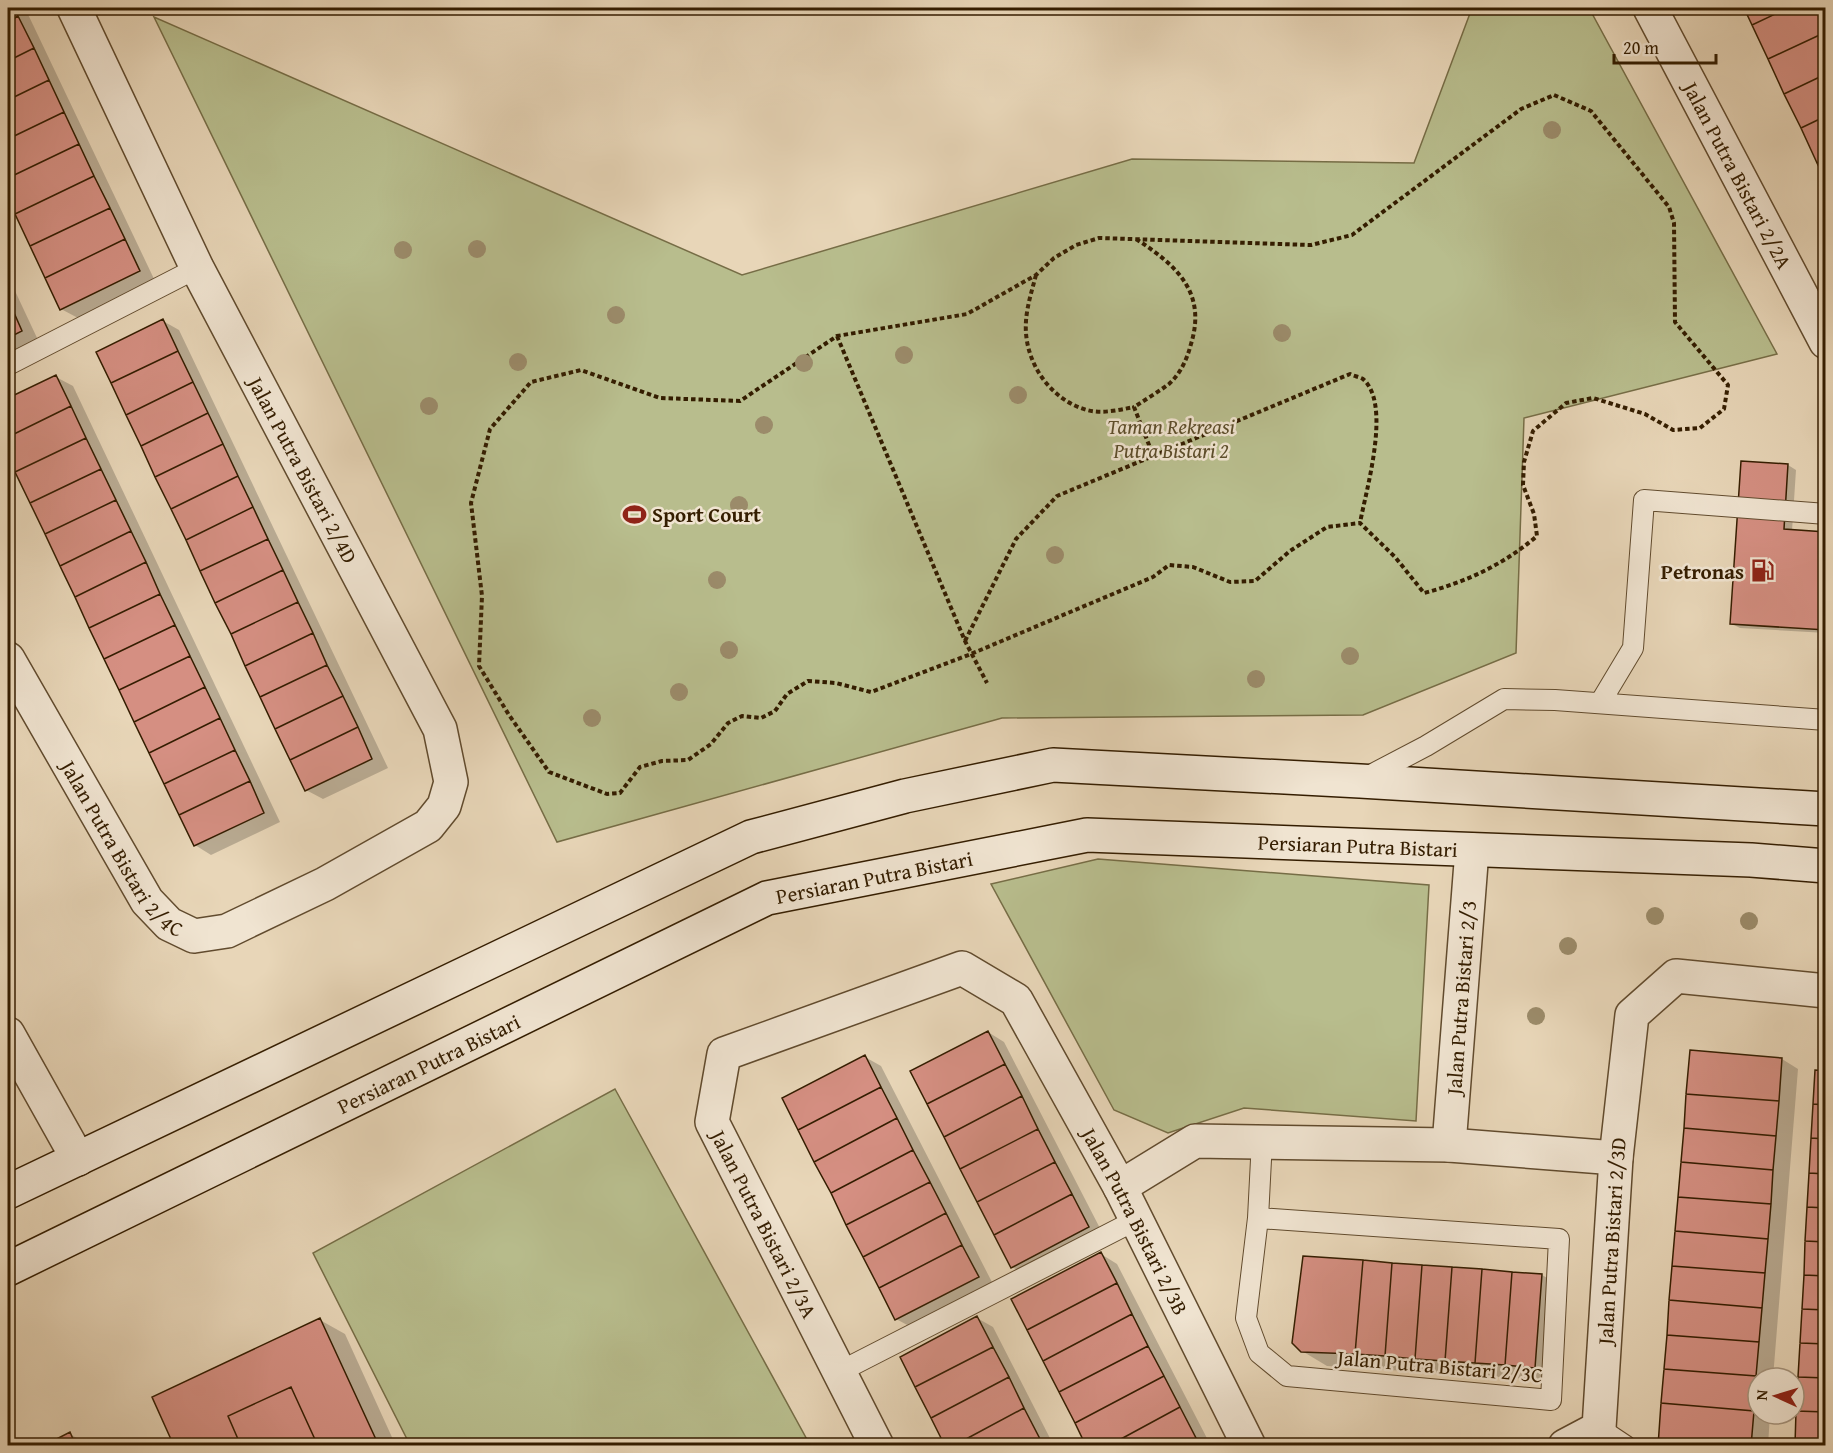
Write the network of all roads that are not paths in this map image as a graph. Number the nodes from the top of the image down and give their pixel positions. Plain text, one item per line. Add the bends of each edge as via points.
1 (74, 8) edge
2 (1650, 8) edge
3 (197, 268) junction
4 (1826, 342) edge
5 (8, 365) edge
6 (1826, 514) edge
7 (9, 666) edge
8 (1600, 703) junction
9 (1826, 720) edge
10 (1360, 781) junction
11 (1826, 809) edge
12 (1472, 850) junction
13 (1826, 866) edge
14 (325, 884) joint
15 (1826, 991) edge
16 (1016, 999) joint
17 (8, 1034) edge
18 (1262, 1140) junction
19 (1449, 1145) junction
20 (1616, 1158) junction
21 (78, 1159) junction
22 (1120, 1187) junction
23 (8, 1192) edge
24 (1258, 1218) junction
25 (1136, 1220) junction
26 (8, 1269) edge
27 (841, 1371) junction
28 (1612, 1437) edge
29 (877, 1446) edge
30 (1250, 1446) edge
31 (1565, 1446) edge

1 - 3 street, Jalan Putra Bistari 2/4D
2 - 4 street, Jalan Putra Bistari 2/2A
3 - 5 lane
3 - 14 street, Jalan Putra Bistari 2/4D via 440,729 448,761 451,782 444,806 428,826
6 - 8 lane via 1644,500 1633,648
7 - 14 street, Jalan Putra Bistari 2/4C via 147,901 169,924 194,936 227,931
8 - 9 lane
8 - 10 lane via 1504,699
10 - 11 street
10 - 21 street via 1053,765 905,796 751,837
12 - 13 street, Persiaran Putra Bistari
12 - 19 street, Jalan Putra Bistari 2/3
12 - 26 street, Persiaran Putra Bistari via 1087,835 767,898
15 - 20 street, Jalan Putra Bistari 2/3D via 1676,976 1632,1015
16 - 22 street, Jalan Putra Bistari 2/3B
16 - 27 street, Jalan Putra Bistari 2/3A via 962,968 724,1054 712,1122
17 - 21 street
18 - 19 street
18 - 22 street via 1195,1141
18 - 24 lane, Jalan Putra Bistari 2/3C
19 - 20 street
20 - 28 street, Jalan Putra Bistari 2/3D
21 - 23 street
22 - 25 street, Jalan Putra Bistari 2/3B
24 - 24 lane, Jalan Putra Bistari 2/3C via 1246,1318 1259,1353 1287,1376 1551,1400 1559,1239
25 - 27 lane
25 - 30 street, Jalan Putra Bistari 2/3B
27 - 29 street, Jalan Putra Bistari 2/3A
28 - 31 street, Jalan Putra Bistari 2/3D

